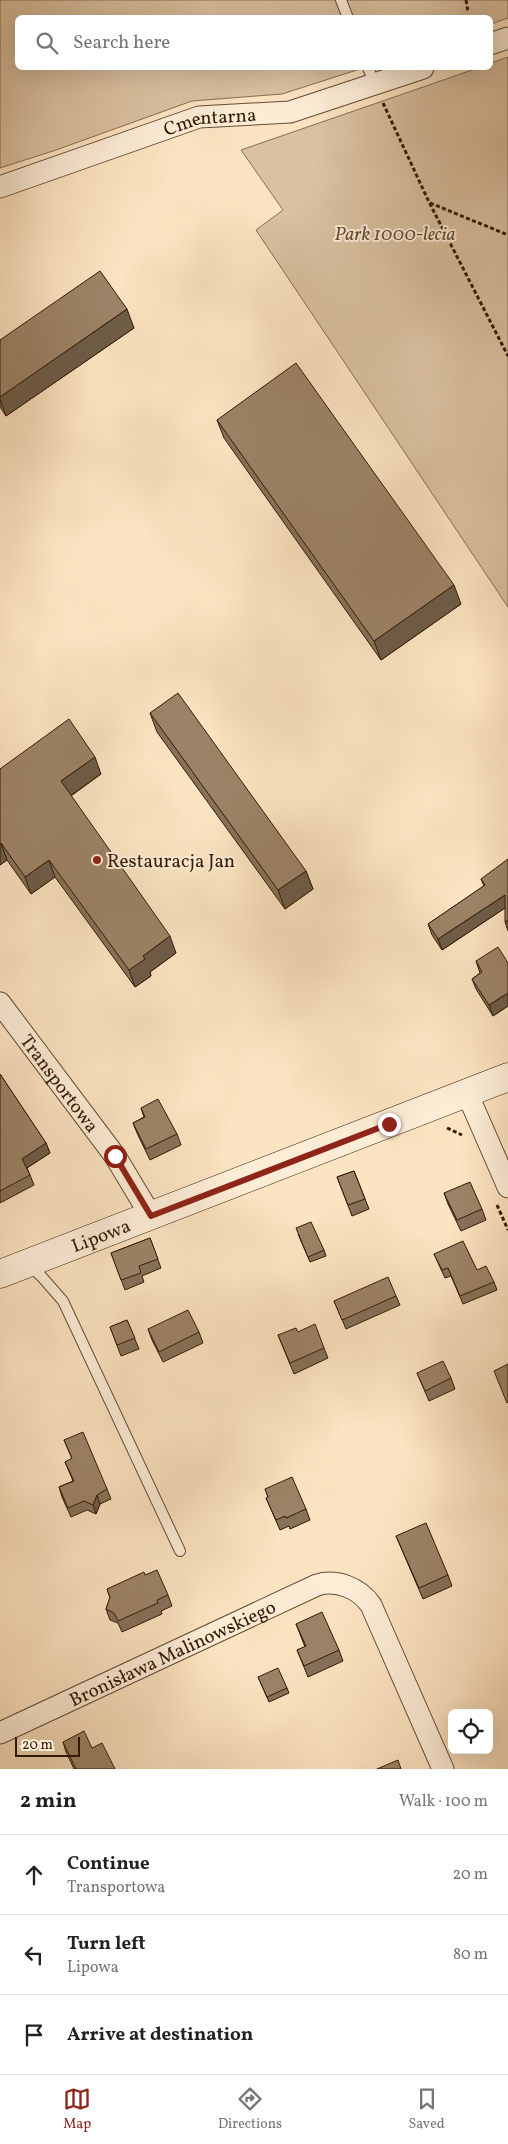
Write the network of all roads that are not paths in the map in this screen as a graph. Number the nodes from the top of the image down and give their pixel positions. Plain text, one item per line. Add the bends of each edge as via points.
1 (341, 0) edge
2 (347, 15) edge
3 (508, 38) edge
4 (493, 43) edge
5 (410, 70) edge
6 (371, 76) edge
7 (0, 187) edge
8 (0, 1003) edge
9 (508, 1077) edge
10 (467, 1093) junction
11 (508, 1187) edge
12 (151, 1216) junction
13 (27, 1263) junction
14 (0, 1274) edge
15 (180, 1551) dead end
16 (0, 1733) edge
17 (443, 1769) edge

1 - 2 lane
3 - 4 street
5 - 6 street, Cmentarna
6 - 7 street, Cmentarna via 290,112 199,117
8 - 12 street, Transportowa via 115,1156
9 - 10 main road, Lipowa
10 - 11 street
10 - 12 main road, Lipowa
12 - 13 main road, Lipowa
13 - 14 main road, Lipowa
13 - 15 lane via 63,1301
16 - 17 street, Bronisława Malinowskiego via 326,1582 346,1586 367,1599

